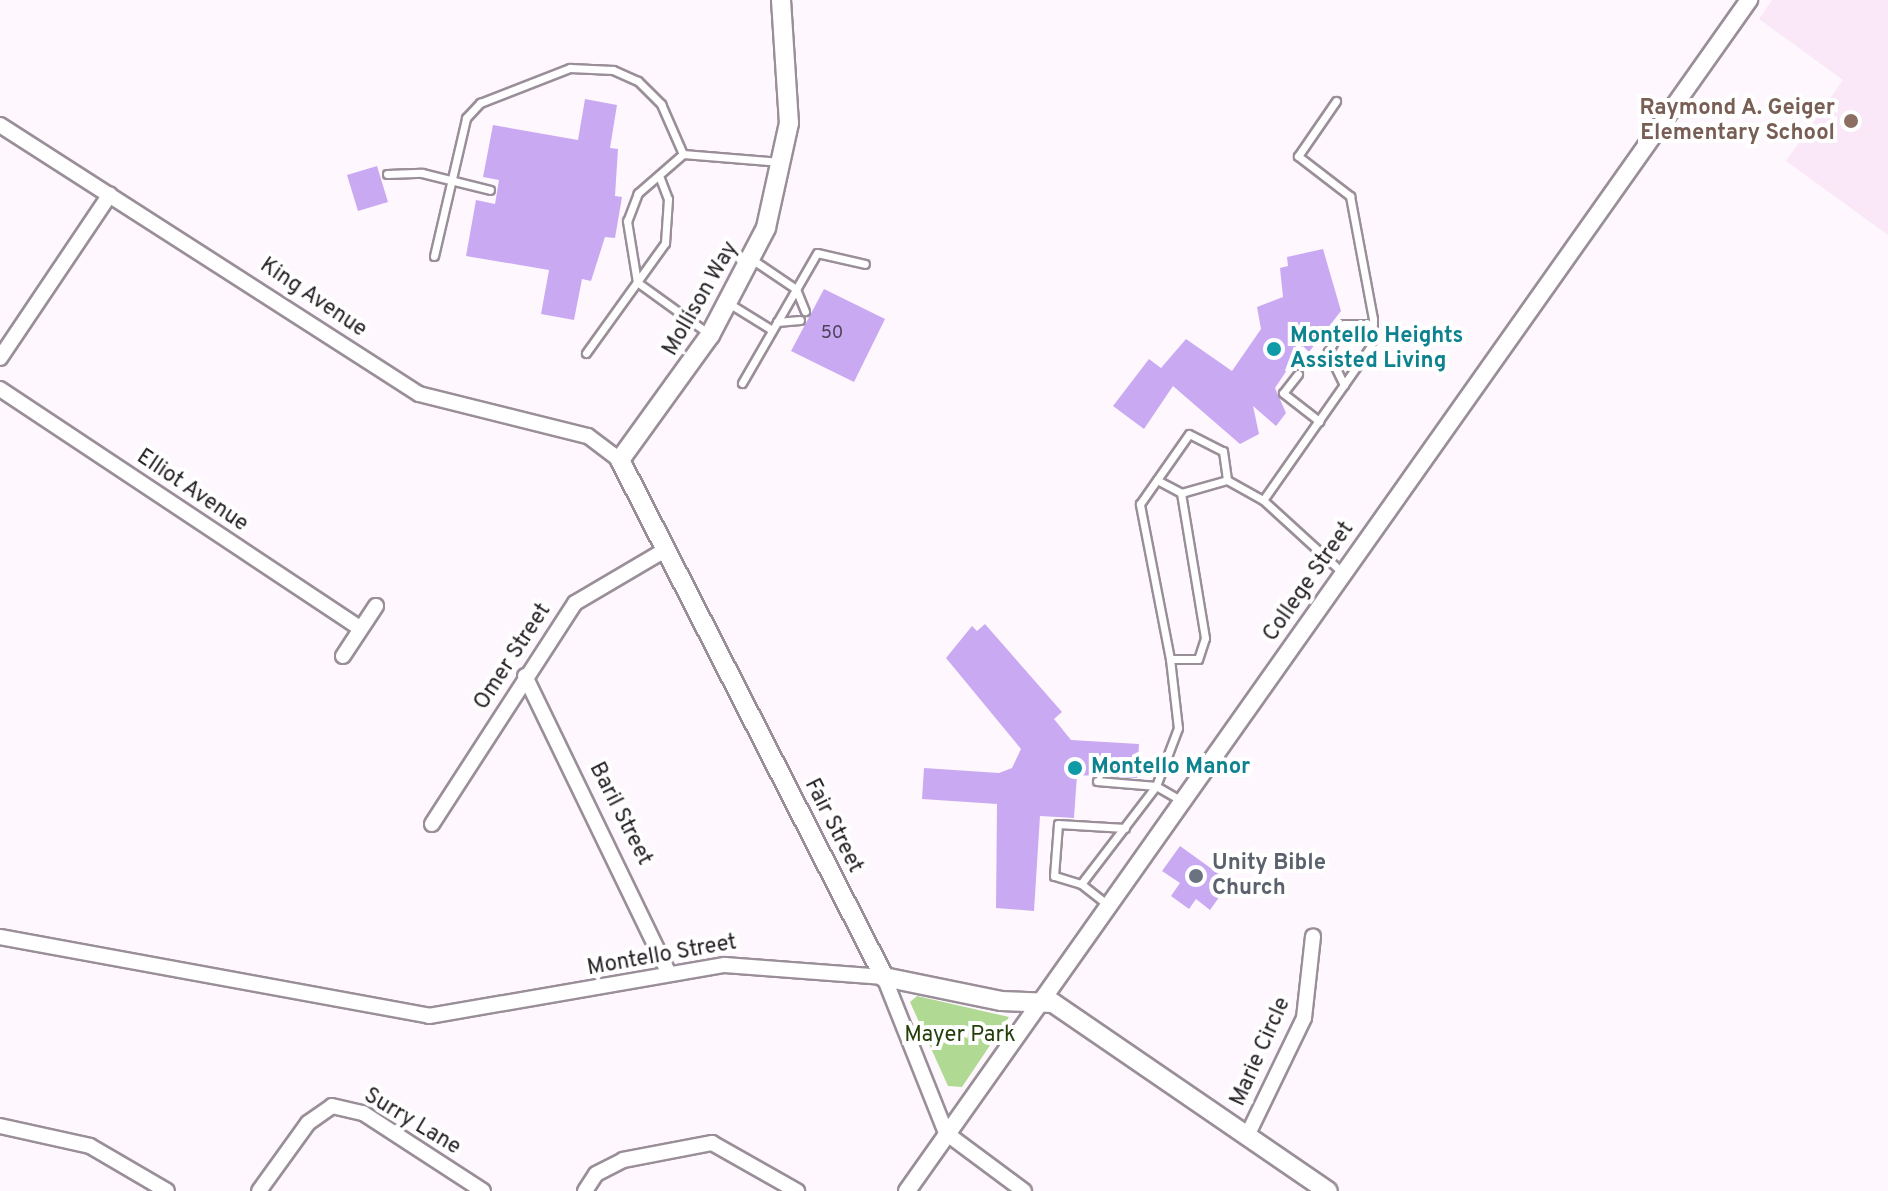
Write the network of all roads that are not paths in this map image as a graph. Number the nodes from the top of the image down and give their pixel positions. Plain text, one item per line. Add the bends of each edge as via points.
1 (781, 0) edge
2 (1749, 0) edge
3 (1336, 101) dead end
4 (0, 125) edge
5 (683, 154) junction
6 (783, 162) junction
7 (387, 174) dead end
8 (659, 176) junction
9 (452, 180) junction
10 (490, 190) dead end
11 (110, 194) junction
12 (434, 256) dead end
13 (753, 260) junction
14 (865, 264) dead end
15 (637, 282) junction
16 (796, 289) junction
17 (730, 304) junction
18 (805, 311) dead end
19 (800, 320) dead end
20 (1373, 324) junction
21 (775, 326) junction
22 (710, 335) junction
23 (586, 353) dead end
24 (0, 358) edge
25 (1298, 374) dead end
26 (742, 383) dead end
27 (1344, 385) junction
28 (0, 389) edge
29 (1319, 421) junction
30 (620, 460) junction
31 (1157, 480) junction
32 (1227, 480) junction
33 (1181, 493) junction
34 (1263, 500) junction
35 (665, 550) junction
36 (1343, 573) junction
37 (376, 606) dead end
38 (360, 628) junction
39 (343, 656) dead end
40 (1170, 659) junction
41 (525, 676) junction
42 (1097, 781) dead end
43 (1156, 786) junction
44 (1182, 801) junction
45 (432, 824) dead end
46 (1125, 828) junction
47 (1081, 884) junction
48 (1108, 905) junction
49 (1313, 936) dead end
50 (0, 937) edge
51 (669, 974) junction
52 (884, 977) junction
53 (1033, 1005) junction
54 (0, 1126) edge
55 (946, 1133) junction
56 (1247, 1136) junction
57 (167, 1191) edge
58 (259, 1191) edge
59 (483, 1191) edge
60 (585, 1191) edge
61 (797, 1191) edge
62 (907, 1191) edge
63 (1024, 1191) edge
64 (1328, 1191) edge

1 - 6 main road, Mollison Way via 790,90
2 - 36 street, College Street
3 - 20 lane via 1298,156 1350,196
4 - 11 street, King Avenue
5 - 6 lane
5 - 8 lane
5 - 9 lane via 669,117 638,81 613,70 570,68 480,103 466,118
6 - 13 main road, Mollison Way
7 - 9 lane
8 - 15 lane via 668,199 665,243
8 - 15 lane via 638,193 627,221
9 - 10 lane
9 - 12 lane
11 - 24 street
11 - 30 street, King Avenue via 419,394 588,436
13 - 16 lane
13 - 17 main road, Mollison Way
14 - 16 lane via 817,253
15 - 22 lane
15 - 23 lane
16 - 18 lane
16 - 21 lane
17 - 21 lane
17 - 22 main road, Mollison Way
19 - 21 lane
20 - 27 lane via 1371,346
20 - 27 lane via 1344,324 1328,352
21 - 26 lane
22 - 30 main road, Mollison Way
25 - 29 lane via 1283,393
27 - 29 lane
28 - 38 street, Elliot Avenue
29 - 34 lane
30 - 35 main road, Fair Street
31 - 32 lane via 1189,434 1200,434 1223,451
31 - 33 lane
31 - 40 lane via 1138,520
32 - 33 lane
32 - 34 lane
33 - 40 lane via 1205,638 1198,659
34 - 36 lane
35 - 41 street, Omer Street via 585,594
35 - 52 main road, Fair Street
36 - 44 street, College Street
37 - 38 street
38 - 39 street
40 - 43 lane via 1178,728
41 - 45 street, Omer Street
41 - 51 street, Baril Street
42 - 43 lane
43 - 44 lane
43 - 46 lane
44 - 48 street, College Street
46 - 47 lane
46 - 47 lane via 1058,824 1054,876
47 - 48 lane
48 - 53 street, College Street
49 - 56 street, Marie Circle via 1304,1018
50 - 51 street, Montello Street via 402,1015 469,1014
51 - 52 street, Montello Street via 780,965
52 - 53 main road, Montello Street
52 - 55 street, Fair Street
53 - 55 street, College Street
53 - 56 main road, Montello Street via 1053,1003
54 - 57 street via 90,1146
55 - 62 street, College Street
55 - 63 street
56 - 64 main road, Montello Street
58 - 59 street, Surry Lane via 308,1123 332,1106 363,1113
60 - 61 street via 596,1174 623,1160 712,1143

